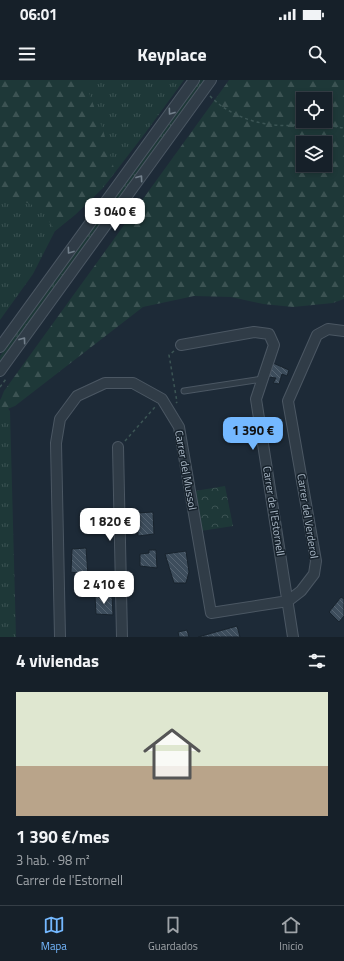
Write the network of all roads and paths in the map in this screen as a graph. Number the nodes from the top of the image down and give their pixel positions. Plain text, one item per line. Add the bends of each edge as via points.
1 (194, 80) edge
2 (211, 80) edge
3 (210, 96) dead end
4 (344, 128) edge
5 (344, 331) edge
6 (181, 345) joint
7 (0, 347) edge
8 (0, 371) edge
9 (263, 379) junction
10 (184, 391) dead end
11 (162, 399) junction
12 (169, 411) junction
13 (118, 447) joint
14 (288, 601) junction
15 (60, 637) edge
16 (122, 637) edge
17 (293, 637) edge

1 -> 7 street
8 -> 2 street
3 - 4 path via 222,106 256,122 295,126 314,123
5 - 14 street, Carrer del Verderol via 328,329 317,336 288,401 316,561 314,574 301,591
6 - 9 street, Carrer de l'Estornell via 254,332 269,334 274,344
6 - 12 path via 168,355 176,402
9 - 10 lane
9 - 14 street, Carrer de l'Estornell via 256,399
11 - 12 street, Carrer del Mussol
11 - 13 path
11 - 15 street via 133,383 105,383 78,396 60,419 56,443
12 - 14 street, Carrer del Mussol via 179,427 211,613
13 - 16 street
14 - 17 street, Carrer de l'Estornell

